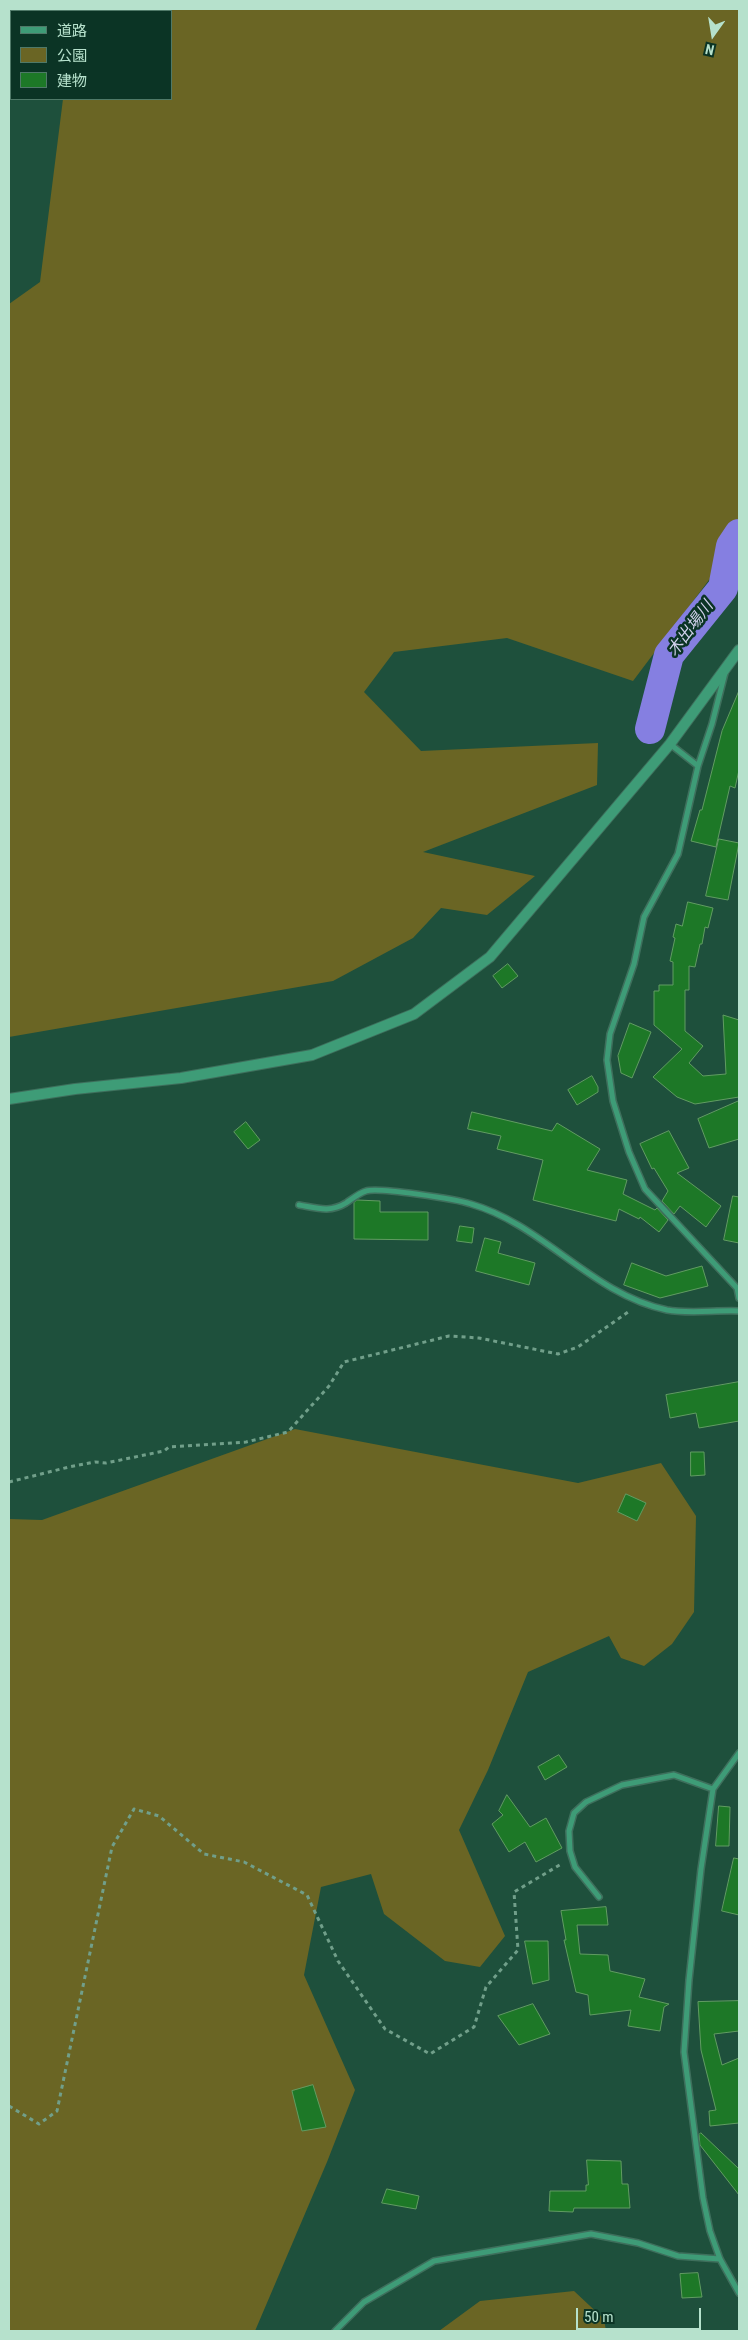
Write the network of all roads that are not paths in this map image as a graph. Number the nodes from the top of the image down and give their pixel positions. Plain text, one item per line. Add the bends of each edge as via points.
1 (739, 650) edge
2 (726, 671) junction
3 (670, 744) junction
4 (698, 766) junction
5 (9, 1098) edge
6 (299, 1205) dead end
7 (739, 1298) edge
8 (739, 1311) edge
9 (739, 1753) edge
10 (713, 1789) junction
11 (599, 1897) dead end
12 (720, 2260) junction
13 (739, 2293) edge
14 (335, 2331) edge

1 - 2 street
2 - 3 street
2 - 4 street
3 - 4 street
3 - 5 street via 490,956 414,1014 312,1055 181,1078
4 - 7 street via 678,854 644,916 634,964 610,1034 607,1060 613,1101 645,1189 737,1288
6 - 8 street via 328,1210 340,1207 367,1190 435,1196 469,1203 497,1212 608,1287 643,1303 669,1310
9 - 10 street
10 - 11 street via 674,1775 622,1785 586,1802 574,1813 569,1831 572,1858
10 - 12 street via 701,1869 684,2052 703,2198
12 - 13 street
12 - 14 street via 678,2256 638,2243 591,2234 434,2261 364,2302

